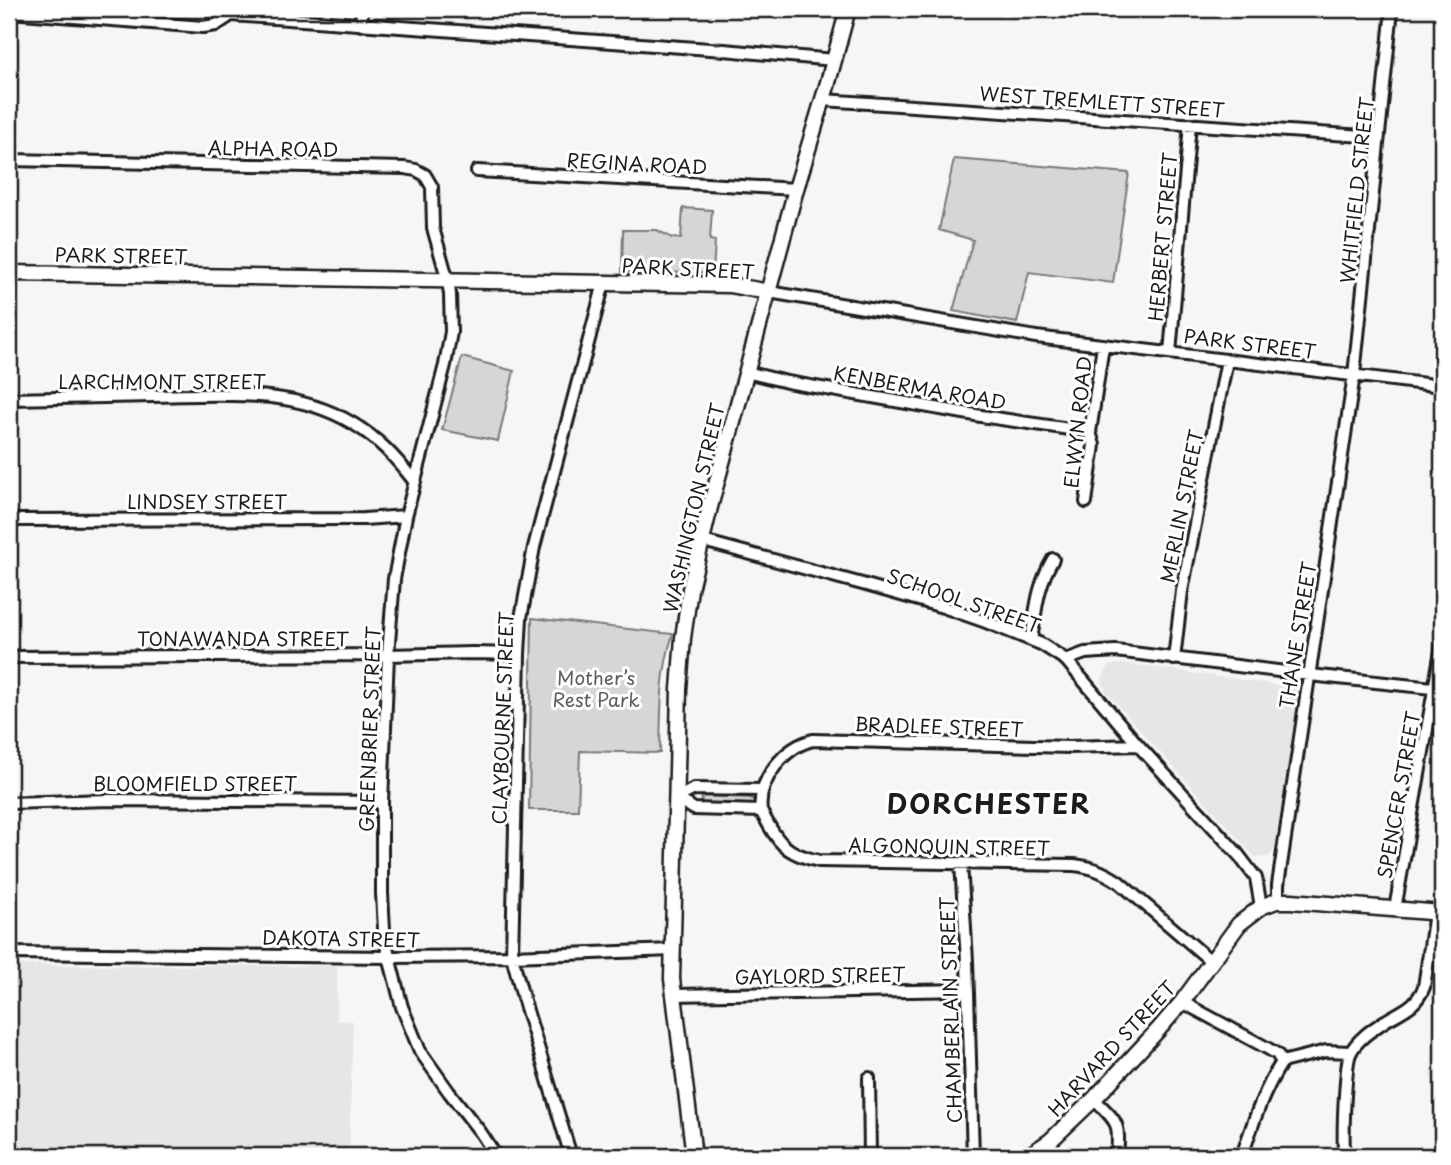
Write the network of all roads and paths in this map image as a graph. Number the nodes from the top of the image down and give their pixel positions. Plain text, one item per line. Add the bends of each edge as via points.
1 (127, 9) edge
2 (362, 9) edge
3 (848, 9) edge
4 (1392, 9) edge
5 (9, 12) edge
6 (227, 12) edge
7 (126, 21) junction
8 (361, 25) junction
9 (834, 60) junction
10 (823, 100) junction
11 (1190, 124) junction
12 (1379, 137) junction
13 (9, 160) edge
14 (477, 171) dead end
15 (796, 189) junction
16 (9, 273) edge
17 (448, 281) junction
18 (604, 283) junction
19 (769, 292) junction
20 (1103, 346) junction
21 (1170, 353) junction
22 (1227, 360) junction
23 (746, 373) junction
24 (1353, 375) junction
25 (1442, 386) edge
26 (9, 399) edge
27 (1090, 432) junction
28 (414, 481) junction
29 (1086, 502) dead end
30 (406, 516) junction
31 (9, 520) edge
32 (703, 541) junction
33 (1053, 559) dead end
34 (1031, 640) junction
35 (1442, 645) edge
36 (519, 654) junction
37 (388, 656) junction
38 (9, 657) edge
39 (1174, 659) junction
40 (1066, 660) junction
41 (1310, 675) junction
42 (1438, 689) edge
43 (1138, 745) junction
44 (762, 790) junction
45 (677, 798) junction
46 (382, 802) junction
47 (9, 803) edge
48 (761, 811) junction
49 (961, 863) junction
50 (1278, 901) junction
51 (1261, 907) junction
52 (1395, 909) junction
53 (1439, 913) edge
54 (673, 950) junction
55 (9, 953) edge
56 (512, 956) junction
57 (389, 957) junction
58 (1212, 962) junction
59 (968, 990) junction
60 (673, 995) junction
61 (1182, 1002) junction
62 (1350, 1052) junction
63 (1282, 1062) junction
64 (869, 1078) dead end
65 (1094, 1099) junction
66 (496, 1156) edge
67 (571, 1156) edge
68 (694, 1156) edge
69 (870, 1156) edge
70 (973, 1156) edge
71 (1028, 1156) edge
72 (1117, 1156) edge
73 (1242, 1156) edge
74 (1344, 1156) edge

1 - 7 street
2 - 8 street
3 - 9 main road, WASHINGTON STREET
4 - 12 street, WHITFIELD STREET
5 - 7 street
6 - 7 street via 208,27
6 - 8 street
8 - 9 street
9 - 10 main road, WASHINGTON STREET
10 - 11 street, WEST TREMLETT STREET
10 - 15 main road, WASHINGTON STREET
11 - 12 street, WEST TREMLETT STREET
11 - 21 street, HERBERT STREET
12 - 24 street, WHITFIELD STREET
13 - 17 street, ALPHA ROAD via 411,169 425,175 432,187 433,228
14 - 15 street, REGINA ROAD
15 - 19 main road, WASHINGTON STREET
16 - 17 main road, PARK STREET
17 - 18 main road, PARK STREET
17 - 28 street, GREENBRIER STREET via 451,331
18 - 19 main road, PARK STREET via 730,285
18 - 36 street, CLAYBOURNE STREET via 534,547
19 - 20 street, PARK STREET
19 - 23 main road, WASHINGTON STREET
20 - 21 street, PARK STREET
20 - 27 street, ELWYN ROAD
21 - 22 street, PARK STREET
22 - 24 street, PARK STREET
22 - 39 street, MERLIN STREET via 1182,591
23 - 27 street, KENBERMA ROAD
23 - 32 main road, WASHINGTON STREET
24 - 25 street, PARK STREET
24 - 41 street, THANE STREET
26 - 28 street, LARCHMONT STREET via 246,394 289,400 335,414 367,432
27 - 29 street, ELWYN ROAD via 1094,445
28 - 30 street, GREENBRIER STREET
30 - 31 street, LINDSEY STREET
30 - 37 street, GREENBRIER STREET via 394,579
32 - 34 street, SCHOOL STREET via 930,603
32 - 45 main road, WASHINGTON STREET via 683,638
33 - 34 street via 1040,585
34 - 40 street, SCHOOL STREET
35 - 42 street, SPENCER STREET
36 - 37 street, TONAWANDA STREET
36 - 56 street, CLAYBOURNE STREET
37 - 38 street, TONAWANDA STREET
37 - 46 street, GREENBRIER STREET
39 - 40 street via 1116,650
39 - 41 street
40 - 43 street, SCHOOL STREET
41 - 42 street
41 - 50 street, THANE STREET
42 - 52 street, SPENCER STREET
43 - 44 street, BRADLEE STREET via 813,740 792,748
43 - 51 street, SCHOOL STREET via 1256,878
44 - 45 street via 694,789
44 - 48 street, BRADLEE STREET
45 - 48 street via 694,809
45 - 54 main road, WASHINGTON STREET
46 - 47 street, BLOOMFIELD STREET
46 - 57 street, GREENBRIER STREET via 382,893
48 - 49 street, ALGONQUIN STREET via 774,834 801,857
49 - 58 street, ALGONQUIN STREET via 1074,865 1102,871
49 - 59 street, CHAMBERLAIN STREET
50 - 51 main road, HARVARD STREET
50 - 52 main road, HARVARD STREET
51 - 58 main road, HARVARD STREET via 1239,924
52 - 53 main road, HARVARD STREET
53 - 62 street via 1420,998 1365,1035
54 - 56 street, DAKOTA STREET
54 - 60 main road, WASHINGTON STREET
55 - 57 street, DAKOTA STREET
56 - 57 street, DAKOTA STREET
56 - 67 street, CLAYBOURNE STREET
57 - 66 street, GREENBRIER STREET via 420,1051
58 - 61 main road, HARVARD STREET
59 - 60 street, GAYLORD STREET
59 - 70 street, CHAMBERLAIN STREET
60 - 68 main road, WASHINGTON STREET
61 - 63 street via 1267,1048
61 - 65 main road, HARVARD STREET
62 - 63 street via 1325,1051
62 - 74 street via 1342,1124
63 - 73 street
64 - 69 street
65 - 71 main road, HARVARD STREET
65 - 72 street via 1116,1122

